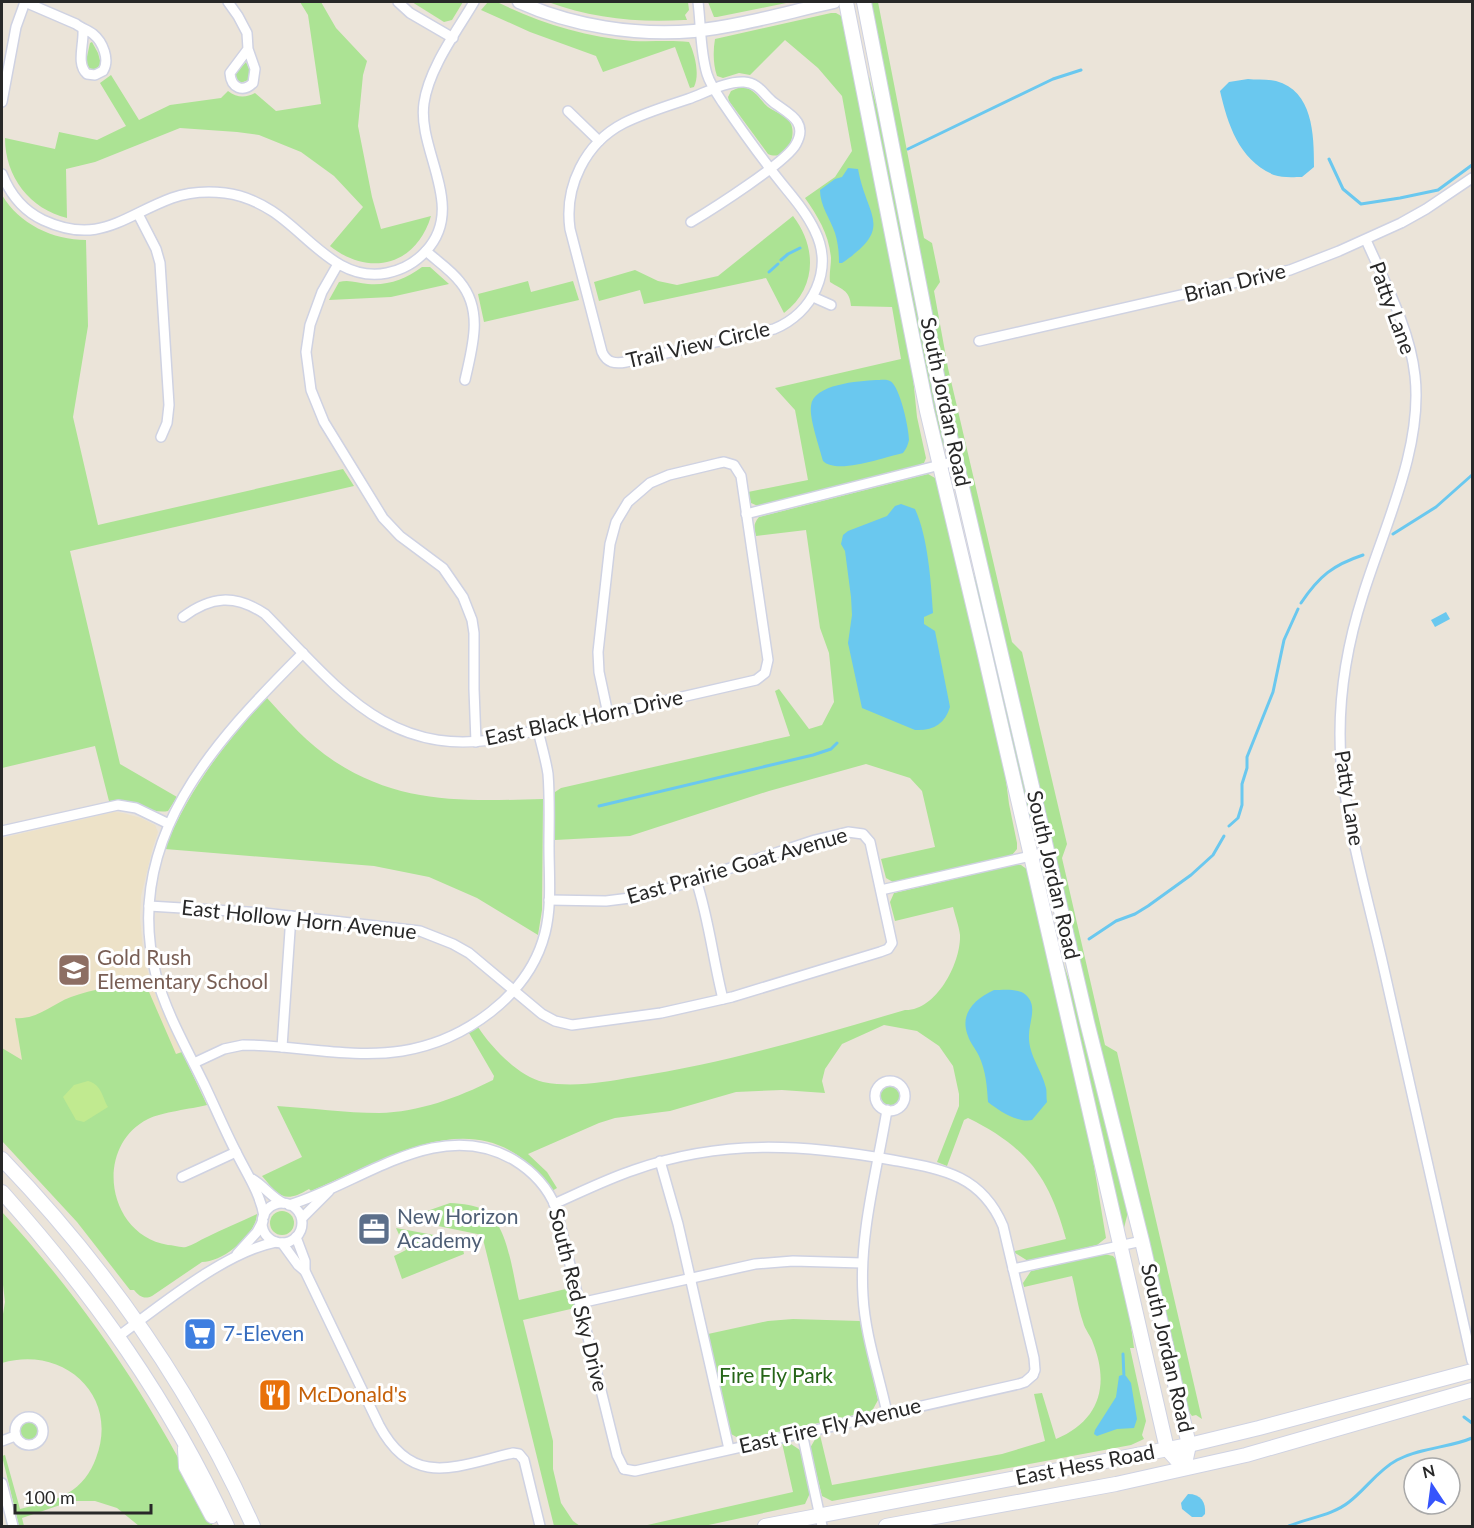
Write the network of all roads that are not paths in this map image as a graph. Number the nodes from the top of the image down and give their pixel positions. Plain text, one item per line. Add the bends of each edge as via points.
1 (25, 2) edge
2 (228, 2) edge
3 (398, 2) edge
4 (474, 2) edge
5 (519, 2) edge
6 (698, 2) edge
7 (834, 2) edge
8 (846, 2) edge
9 (864, 2) edge
10 (83, 30) junction
11 (701, 30) junction
12 (453, 38) junction
13 (248, 50) dead end
14 (715, 90) junction
15 (2, 102) edge
16 (568, 111) dead end
17 (599, 141) junction
18 (770, 168) junction
19 (2, 174) edge
20 (1473, 178) edge
21 (138, 214) junction
22 (690, 222) dead end
23 (1366, 240) junction
24 (426, 251) junction
25 (338, 264) junction
26 (813, 297) junction
27 (831, 305) dead end
28 (979, 341) dead end
29 (465, 380) dead end
30 (161, 437) dead end
31 (956, 461) junction
32 (939, 465) junction
33 (746, 514) junction
34 (183, 618) dead end
35 (303, 653) junction
36 (608, 714) junction
37 (538, 730) junction
38 (476, 742) junction
39 (169, 824) junction
40 (2, 831) edge
41 (1048, 852) junction
42 (1031, 856) junction
43 (696, 880) junction
44 (881, 890) junction
45 (549, 900) junction
46 (148, 906) junction
47 (291, 916) junction
48 (515, 991) junction
49 (723, 999) junction
50 (282, 1047) junction
51 (194, 1063) junction
52 (887, 1110) dead end
53 (236, 1152) junction
54 (2, 1158) edge
55 (879, 1158) junction
56 (660, 1161) junction
57 (182, 1177) dead end
58 (252, 1179) junction
59 (329, 1191) junction
60 (2, 1192) edge
61 (286, 1204) junction
62 (554, 1204) junction
63 (264, 1218) junction
64 (302, 1218) junction
65 (296, 1237) junction
66 (1142, 1241) junction
67 (279, 1242) junction
68 (1122, 1245) junction
69 (233, 1257) junction
70 (862, 1263) junction
71 (1014, 1269) junction
72 (305, 1271) junction
73 (690, 1278) junction
74 (580, 1303) junction
75 (137, 1323) junction
76 (119, 1336) junction
77 (1473, 1361) edge
78 (1473, 1371) edge
79 (1033, 1375) junction
80 (1042, 1380) dead end
81 (1473, 1390) edge
82 (887, 1413) junction
83 (802, 1433) junction
84 (15, 1436) dead end
85 (2, 1441) edge
86 (185, 1444) junction
87 (1189, 1445) junction
88 (729, 1449) junction
89 (1167, 1449) junction
90 (1184, 1468) junction
91 (622, 1474) joint
92 (2, 1483) edge
93 (821, 1521) edge
94 (13, 1527) edge
95 (217, 1527) edge
96 (227, 1527) edge
97 (253, 1527) edge
98 (540, 1527) edge
99 (765, 1527) edge
100 (886, 1527) edge

1 - 10 street
1 - 15 street
2 - 13 street via 245,28
3 - 12 street
4 - 12 street
5 - 11 street via 601,27 655,32
6 - 11 street, Trail View Circle
7 - 11 street
8 - 32 main road, South Jordan Road
9 - 31 main road, South Jordan Road
10 - 10 street via 81,67 87,74 95,75 106,67 105,56 93,34
11 - 14 street, Trail View Circle via 706,69
12 - 24 street via 431,77 424,102 424,126 443,200 438,230
14 - 17 street, Trail View Circle via 629,120
14 - 18 street, Trail View Circle
14 - 18 street, Trail View Circle via 735,83 751,83 793,115 799,127 798,141
16 - 17 street
17 - 26 street, Trail View Circle via 575,179 569,216 606,363 774,329 792,319
18 - 22 street
18 - 26 street, Trail View Circle via 806,216 819,241 821,267
19 - 21 street via 22,206 55,225 99,229
20 - 23 street, Brian Drive via 1414,217
21 - 25 street via 181,195 231,194 273,211
21 - 30 street via 160,263 169,396 169,414
23 - 28 street, Brian Drive via 1270,275
23 - 77 street, Patty Lane via 1409,346 1415,405 1402,475 1363,594 1348,655 1341,716 1342,762 1357,849
24 - 25 street via 406,266 383,274 362,273
24 - 29 street via 461,283 472,306 474,335
25 - 38 street via 313,314 307,343 311,390 320,415 389,526 443,568 466,604 475,641
26 - 27 street
31 - 32 street
31 - 41 main road, South Jordan Road
32 - 33 street
32 - 42 main road, South Jordan Road
33 - 36 street, East Black Horn Drive via 769,676
33 - 36 street, East Black Horn Drive via 737,461 662,477 628,502 610,544 598,652
34 - 35 street, East Black Horn Drive via 207,603 242,602 265,614
35 - 38 street, East Black Horn Drive via 353,702 388,725 430,739
35 - 39 street via 222,740
36 - 37 street, East Black Horn Drive
37 - 38 street, East Black Horn Drive
37 - 45 street via 548,785
39 - 40 street via 136,808 118,806
39 - 46 street via 153,872
41 - 42 street
41 - 66 main road, South Jordan Road
42 - 44 street
42 - 68 main road, South Jordan Road
43 - 44 street, East Prairie Goat Avenue via 824,838 865,830
43 - 45 street, East Prairie Goat Avenue via 628,899
43 - 49 street
44 - 49 street, East Hollow Horn Avenue via 894,948
45 - 48 street via 541,946
46 - 47 street, East Hollow Horn Avenue
46 - 51 street via 156,976
47 - 48 street, East Hollow Horn Avenue via 427,933 469,953
47 - 50 street
48 - 49 street, East Hollow Horn Avenue via 542,1014 572,1025
48 - 50 street via 460,1031 418,1047 371,1053
50 - 51 street via 240,1045
51 - 53 street
52 - 55 street
53 - 57 street
53 - 58 street
54 - 75 main road via 76,1241
55 - 56 street via 824,1149 765,1146
55 - 70 street
55 - 71 street via 951,1172 976,1188 999,1217
56 - 62 street
56 - 73 street
58 - 61 street via 274,1199
58 - 63 street
59 - 61 street, South Red Sky Drive
59 - 62 street, South Red Sky Drive via 413,1154 442,1146 467,1145 494,1150 518,1163 537,1180
59 - 64 street, South Red Sky Drive
60 - 76 main road
61 - 63 street via 272,1206
61 - 64 street
62 - 74 street, South Red Sky Drive
63 - 67 street via 265,1232
63 - 69 street via 257,1232
64 - 65 street via 302,1228
65 - 67 street
65 - 72 street
66 - 68 street
66 - 87 main road, South Jordan Road
67 - 69 street
67 - 72 street
68 - 71 street
68 - 89 main road, South Jordan Road
69 - 75 street
70 - 73 street via 779,1262
70 - 82 street via 865,1316
71 - 79 street via 1035,1365
72 - 98 street via 393,1447 412,1463 434,1468 519,1454 524,1460
73 - 74 street
73 - 88 street
74 - 91 street, South Red Sky Drive
75 - 76 street
75 - 97 main road via 199,1421
76 - 86 main road
78 - 87 main road, East Hess Road
79 - 80 street
79 - 82 street, East Fire Fly Avenue via 1019,1384
81 - 90 main road, East Hess Road via 1298,1441
82 - 83 street, East Fire Fly Avenue
83 - 88 street, East Fire Fly Avenue
83 - 93 street
84 - 85 street
86 - 95 main road via 186,1467
86 - 96 main road
87 - 89 main road, East Hess Road
87 - 90 main road, South Jordan Road
88 - 91 street, East Fire Fly Avenue
89 - 90 main road, South Jordan Road
89 - 93 main road, East Hess Road
90 - 100 main road, East Hess Road
92 - 94 street
93 - 99 main road, East Hess Road

